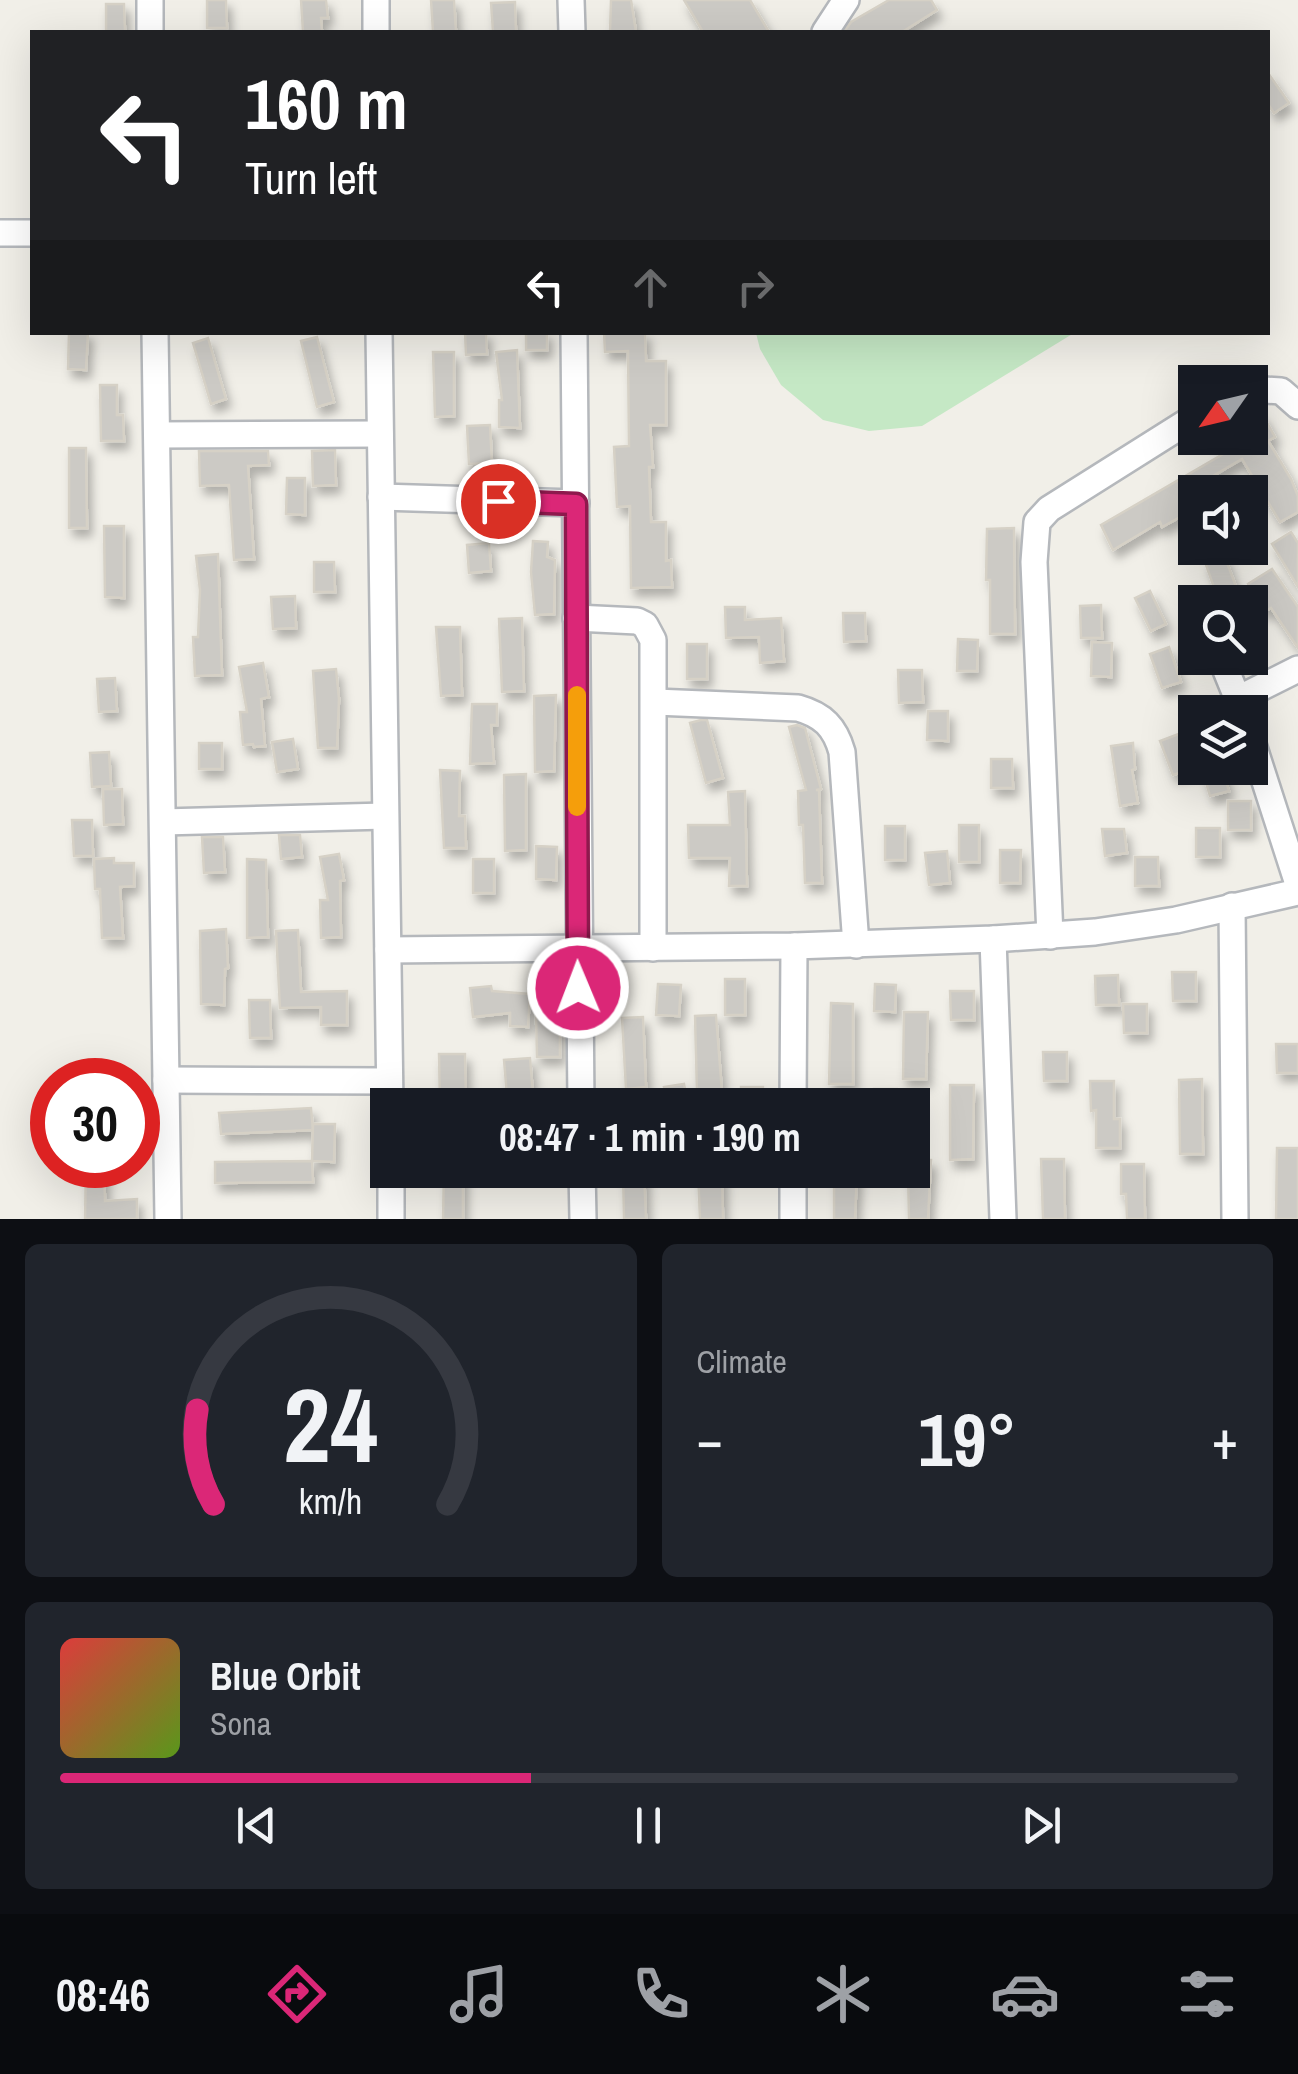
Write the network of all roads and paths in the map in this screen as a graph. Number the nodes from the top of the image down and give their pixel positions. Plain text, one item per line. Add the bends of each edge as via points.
1 (150, 0) edge
2 (376, 0) edge
3 (572, 0) edge
4 (846, 0) edge
5 (150, 30) edge
6 (376, 30) edge
7 (572, 30) edge
8 (826, 30) edge
9 (0, 233) edge
10 (30, 233) edge
11 (155, 335) edge
12 (379, 335) edge
13 (574, 335) edge
14 (1268, 391) edge
15 (1298, 406) edge
16 (1178, 428) edge
17 (380, 434) junction
18 (158, 435) junction
19 (381, 497) junction
20 (576, 504) junction
21 (576, 618) junction
22 (1298, 669) edge
23 (1257, 695) edge
24 (655, 702) junction
25 (1266, 785) edge
26 (385, 816) junction
27 (163, 822) junction
28 (1298, 884) edge
29 (1298, 892) edge
30 (1232, 906) junction
31 (1050, 936) junction
32 (994, 940) junction
33 (856, 945) junction
34 (794, 946) junction
35 (653, 948) junction
36 (578, 949) junction
37 (388, 950) junction
38 (166, 1080) junction
39 (390, 1088) edge
40 (581, 1088) edge
41 (794, 1088) edge
42 (370, 1092) edge
43 (390, 1188) edge
44 (582, 1188) edge
45 (793, 1188) edge
46 (168, 1219) edge
47 (391, 1219) edge
48 (583, 1219) edge
49 (793, 1219) edge
50 (1003, 1219) edge
51 (1236, 1219) edge

1 - 5 street
2 - 6 street
3 - 7 street
4 - 8 street
9 - 10 street
11 - 18 street
12 - 17 street
13 - 20 street
14 - 15 street via 1280,391
16 - 31 street via 1037,522
17 - 18 street
17 - 19 street
18 - 27 street
19 - 20 street
19 - 26 street
20 - 21 street
21 - 24 street via 626,618 645,625 654,640
21 - 36 street
22 - 23 street
24 - 33 street via 798,708 828,722 842,752
24 - 35 street
25 - 28 street
26 - 27 street
26 - 37 street
27 - 38 street
29 - 30 street
30 - 31 street
30 - 51 street
31 - 32 street
32 - 33 street
32 - 50 street
33 - 34 street
34 - 35 street
34 - 41 street
35 - 36 street
36 - 37 street
36 - 40 street
37 - 39 street
38 - 42 street
38 - 46 street
43 - 47 street
44 - 48 street
45 - 49 street

